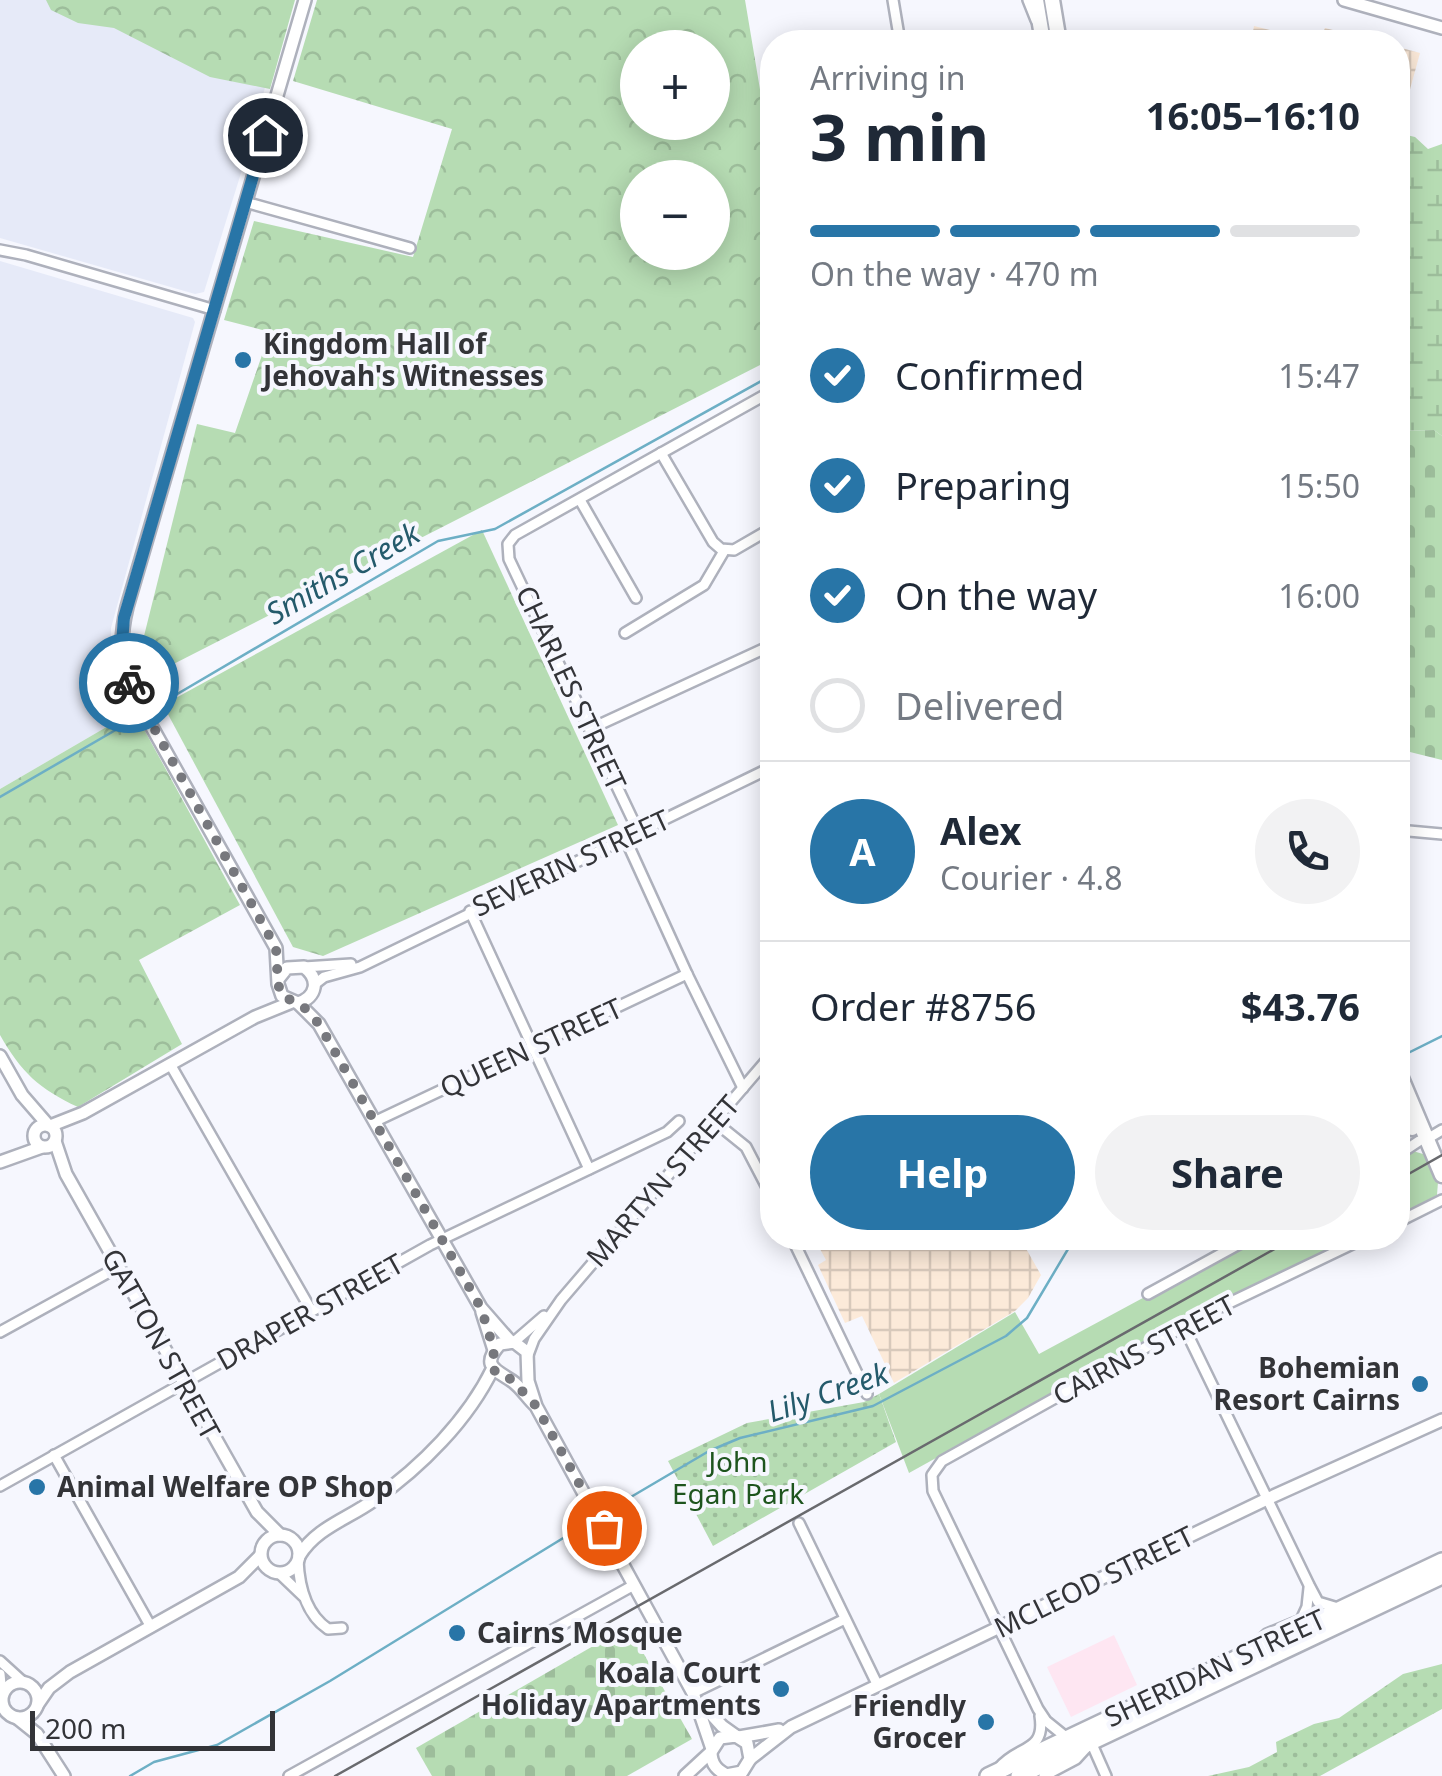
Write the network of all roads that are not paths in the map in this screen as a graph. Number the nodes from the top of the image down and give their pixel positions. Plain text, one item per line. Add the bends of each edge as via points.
1 (304, 0) edge
2 (893, 0) edge
3 (1028, 0) edge
4 (1036, 0) edge
5 (1052, 0) edge
6 (1349, 1) edge
7 (1040, 26) junction
8 (1442, 28) edge
9 (898, 30) edge
10 (1041, 30) edge
11 (1057, 30) edge
12 (245, 202) junction
13 (410, 248) dead end
14 (0, 250) edge
15 (215, 310) junction
16 (760, 398) edge
17 (661, 453) junction
18 (580, 500) junction
19 (760, 535) edge
20 (720, 549) junction
21 (636, 598) dead end
22 (625, 633) dead end
23 (760, 651) edge
24 (590, 729) junction
25 (760, 774) edge
26 (638, 831) junction
27 (1410, 831) edge
28 (1442, 834) edge
29 (625, 838) junction
30 (470, 911) junction
31 (276, 948) junction
32 (370, 959) junction
33 (302, 966) junction
34 (687, 974) junction
35 (278, 981) junction
36 (314, 987) junction
37 (295, 1002) junction
38 (254, 1017) junction
39 (319, 1024) junction
40 (533, 1047) junction
41 (0, 1056) edge
42 (170, 1064) junction
43 (760, 1069) edge
44 (744, 1088) junction
45 (22, 1094) junction
46 (1410, 1104) edge
47 (83, 1113) junction
48 (1410, 1119) edge
49 (679, 1121) dead end
50 (376, 1122) junction
51 (715, 1122) junction
52 (49, 1126) junction
53 (1442, 1130) edge
54 (34, 1135) junction
55 (56, 1140) junction
56 (1423, 1140) junction
57 (43, 1148) junction
58 (1410, 1148) edge
59 (0, 1161) edge
60 (589, 1169) junction
61 (760, 1173) edge
62 (66, 1174) junction
63 (1442, 1178) edge
64 (1442, 1200) edge
65 (1410, 1216) edge
66 (442, 1239) junction
67 (798, 1250) edge
68 (1228, 1250) edge
69 (1340, 1250) edge
70 (118, 1267) junction
71 (1148, 1294) dead end
72 (481, 1308) junction
73 (554, 1308) junction
74 (311, 1310) junction
75 (1184, 1326) junction
76 (0, 1332) edge
77 (512, 1342) junction
78 (494, 1350) junction
79 (528, 1362) junction
80 (492, 1368) junction
81 (509, 1379) junction
82 (183, 1383) junction
83 (867, 1394) dead end
84 (472, 1404) junction
85 (536, 1406) junction
86 (1442, 1417) edge
87 (54, 1456) junction
88 (0, 1486) edge
89 (1267, 1499) junction
90 (257, 1512) junction
91 (800, 1523) dead end
92 (320, 1532) junction
93 (286, 1536) junction
94 (261, 1551) junction
95 (299, 1558) junction
96 (1442, 1560) edge
97 (277, 1574) junction
98 (1442, 1576) edge
99 (238, 1577) junction
100 (634, 1585) junction
101 (1309, 1585) junction
102 (305, 1598) junction
103 (1342, 1609) junction
104 (845, 1619) junction
105 (151, 1627) junction
106 (1000, 1627) junction
107 (342, 1628) dead end
108 (1245, 1654) junction
109 (0, 1661) edge
110 (70, 1672) junction
111 (0, 1674) edge
112 (24, 1682) junction
113 (878, 1686) junction
114 (694, 1693) junction
115 (1, 1699) edge
116 (37, 1705) junction
117 (1038, 1709) junction
118 (10, 1718) edge
119 (791, 1727) junction
120 (738, 1736) junction
121 (1067, 1738) junction
122 (1092, 1742) junction
123 (48, 1748) junction
124 (712, 1750) junction
125 (750, 1761) junction
126 (991, 1774) edge
127 (723, 1775) edge
128 (64, 1776) edge
129 (289, 1776) edge
130 (685, 1776) edge
131 (752, 1776) edge
132 (1019, 1776) edge
133 (1044, 1776) edge
134 (1106, 1776) edge

1 - 12 street
2 - 9 street
3 - 7 street
4 - 7 main road
5 - 11 main road
6 - 8 street
7 - 10 main road
12 - 13 street
12 - 15 street
14 - 15 street
15 - 31 street via 120,646 135,697
16 - 17 street
17 - 18 street
17 - 20 street
18 - 21 street
18 - 24 street, CHARLES STREET via 508,544
19 - 20 street via 734,550
20 - 22 street via 704,585
23 - 24 street
24 - 26 street, CHARLES STREET
25 - 26 street, SEVERIN STREET
26 - 29 street, SEVERIN STREET
27 - 28 street
29 - 30 street, SEVERIN STREET
29 - 34 street
30 - 32 street, SEVERIN STREET
30 - 40 street
31 - 33 street
31 - 35 street
32 - 33 street, SEVERIN STREET
32 - 36 street, SEVERIN STREET
33 - 35 street via 286,968
33 - 36 street
34 - 40 street, QUEEN STREET
34 - 44 street
35 - 37 street via 282,996
35 - 38 street
36 - 37 street via 309,998
36 - 39 street
37 - 38 street
37 - 39 street
38 - 42 street
39 - 50 street
40 - 50 street, QUEEN STREET
40 - 60 street
41 - 45 street
42 - 47 street
42 - 74 street
43 - 44 street, MARTYN STREET
44 - 51 street, MARTYN STREET
45 - 52 street
45 - 54 street
46 - 56 main road
47 - 52 street
47 - 55 street
48 - 56 main road
49 - 60 street, DRAPER STREET
50 - 66 street
51 - 61 street via 746,1147
51 - 73 street, MARTYN STREET
52 - 54 street via 39,1126
52 - 55 street, GATTON STREET
53 - 56 street
54 - 57 street, GATTON STREET
54 - 59 street
55 - 57 street
55 - 62 street, GATTON STREET
56 - 58 street
56 - 63 main road
57 - 59 street
57 - 62 street, GATTON STREET
60 - 66 street, DRAPER STREET
62 - 70 street, GATTON STREET
64 - 65 street
66 - 72 street
66 - 74 street, DRAPER STREET
67 - 83 street
68 - 71 street
69 - 75 street, CAIRNS STREET
70 - 76 street
70 - 82 street, GATTON STREET
72 - 77 street
72 - 78 street
73 - 77 street, MARTYN STREET
73 - 79 street, MARTYN STREET
74 - 82 street, DRAPER STREET
75 - 89 street
75 - 106 street, CAIRNS STREET via 942,1461 932,1476 932,1492
77 - 78 street
77 - 79 street
78 - 80 street
79 - 81 street
79 - 85 street
80 - 81 street
80 - 84 street
81 - 84 street
81 - 85 street
82 - 87 street, DRAPER STREET
82 - 90 street, GATTON STREET
84 - 92 street via 413,1470
85 - 100 street
86 - 89 street, MCLEOD STREET
87 - 88 street, DRAPER STREET
87 - 105 street
89 - 101 street
89 - 106 street, MCLEOD STREET
90 - 93 street, GATTON STREET
90 - 94 street, GATTON STREET
91 - 104 street
92 - 93 street
92 - 95 street
93 - 94 street via 270,1538
93 - 95 street via 298,1546
94 - 97 street via 264,1566
94 - 99 street
95 - 97 street
95 - 102 street
96 - 103 highway, SHERIDAN STREET
97 - 99 street
97 - 102 street
98 - 122 highway, SHERIDAN STREET
99 - 105 street
100 - 114 street
100 - 129 street
101 - 103 street via 1323,1605
101 - 108 street via 1300,1620 1267,1634
102 - 107 street via 321,1624
103 - 108 highway, SHERIDAN STREET
104 - 113 street
104 - 114 street
105 - 110 street
106 - 113 street, MCLEOD STREET
106 - 117 street
108 - 121 highway, SHERIDAN STREET
109 - 112 street
110 - 112 street
110 - 116 street
111 - 115 street
112 - 115 street via 11,1684
112 - 116 street via 36,1691
113 - 119 street, MCLEOD STREET
114 - 120 street
114 - 124 street
115 - 118 street
116 - 118 street via 29,1716
116 - 123 street
117 - 121 street
117 - 126 street via 1038,1740
118 - 123 street
119 - 120 street, MCLEOD STREET
119 - 125 street, MCLEOD STREET
120 - 124 street via 723,1737
120 - 125 street via 749,1746
121 - 126 highway, SHERIDAN STREET
122 - 132 highway, SHERIDAN STREET
122 - 133 street via 1076,1760
122 - 134 street
123 - 128 street
124 - 127 street
124 - 130 street
125 - 127 street via 739,1774
125 - 131 street

